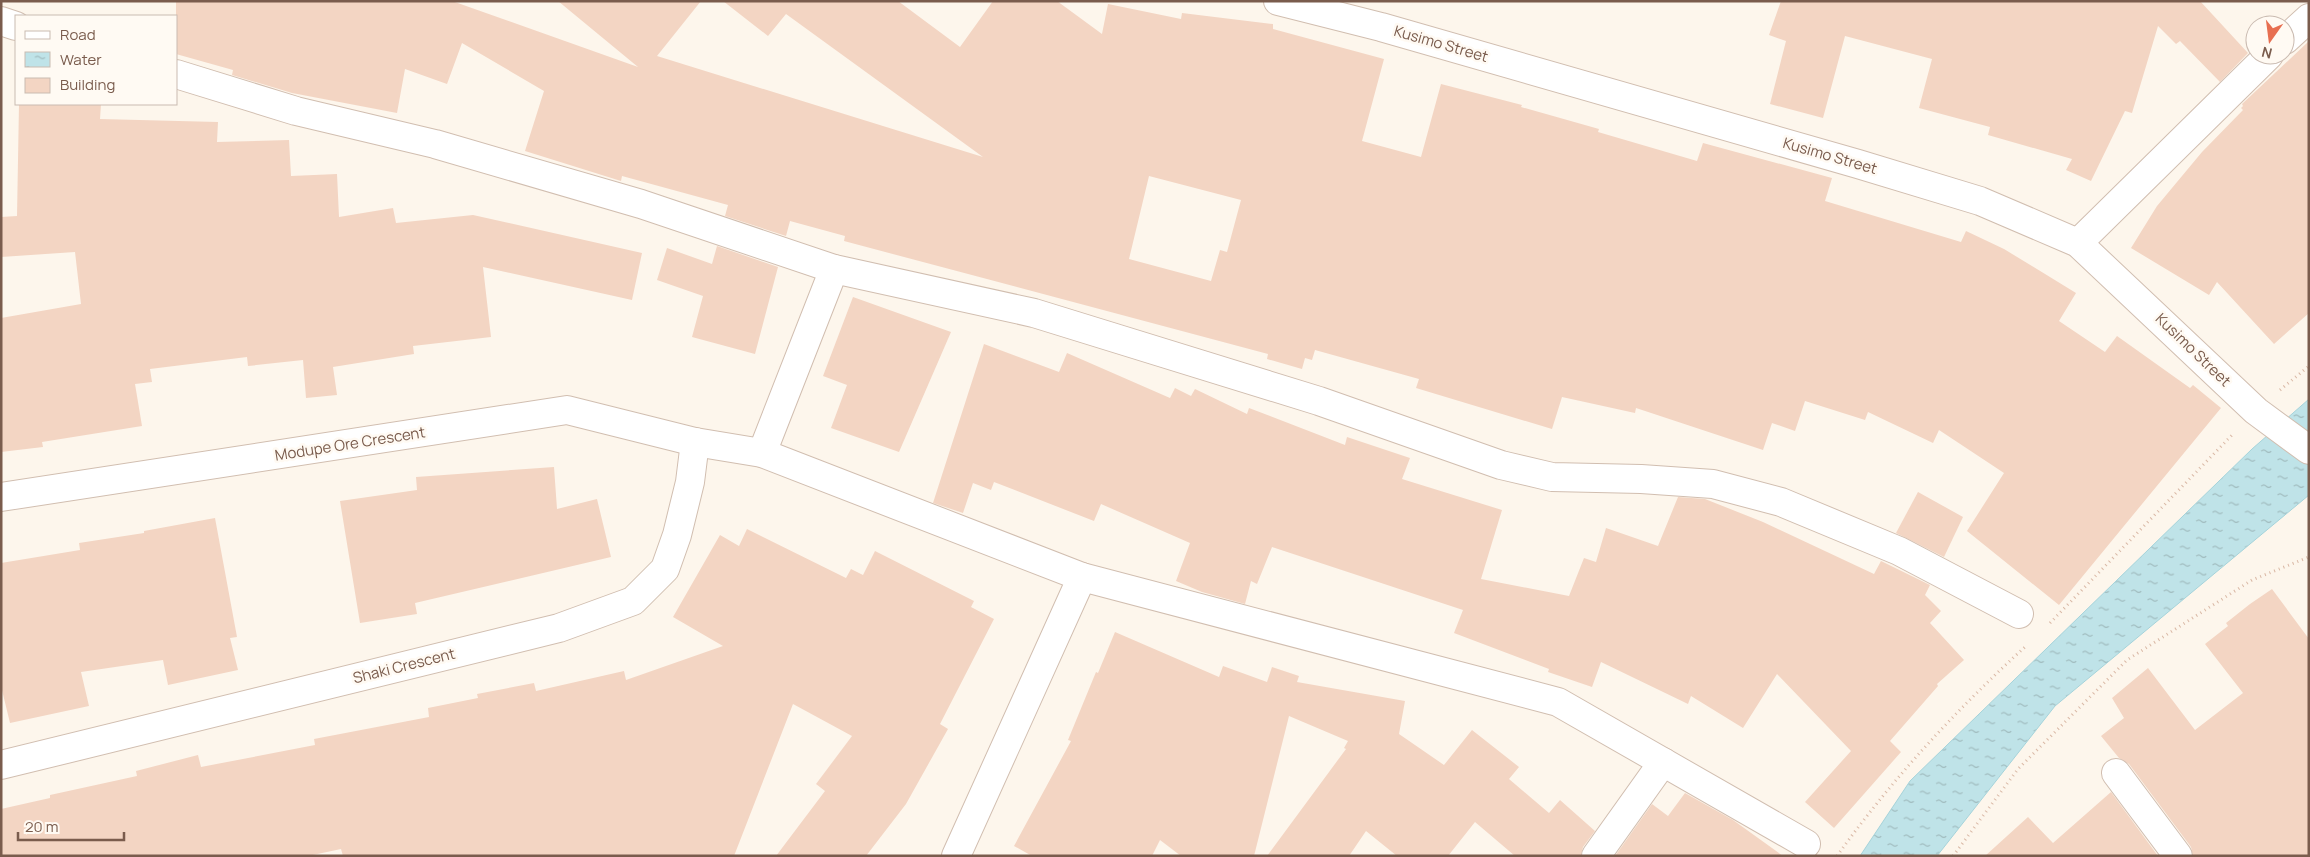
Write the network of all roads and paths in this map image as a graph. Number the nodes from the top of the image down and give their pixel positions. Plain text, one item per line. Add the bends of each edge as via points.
1 (1278, 1) edge
2 (2309, 18) edge
3 (1, 21) edge
4 (15, 26) edge
5 (2295, 31) edge
6 (2259, 65) edge
7 (178, 75) edge
8 (2078, 243) junction
9 (834, 269) junction
10 (695, 442) junction
11 (2309, 450) edge
12 (762, 453) junction
13 (1, 497) edge
14 (2309, 558) edge
15 (1082, 577) junction
16 (2019, 614) dead end
17 (1663, 762) junction
18 (1, 765) edge
19 (2116, 773) dead end
20 (1806, 844) dead end
21 (956, 856) edge
22 (1596, 856) edge
23 (1953, 856) edge
24 (2178, 856) edge

1 - 8 street, Kusimo Street via 1381,27 1858,164 1980,201
2 - 5 street
3 - 4 street
6 - 8 street
7 - 9 street via 296,111 435,144 641,204
8 - 11 street, Kusimo Street via 2266,419
9 - 12 street
9 - 16 street via 1034,313 1319,401 1501,465 1552,478 1641,478 1713,484 1781,502 1899,551
10 - 12 street, Modupe Ore Crescent
10 - 13 street, Modupe Ore Crescent via 567,410
10 - 18 street, Shaki Crescent via 690,482 665,569 633,601 558,628
12 - 15 street, Modupe Ore Crescent
14 - 23 path via 2252,580 2127,660 2018,769
15 - 17 street, Modupe Ore Crescent via 1558,702
15 - 21 street
17 - 20 street, Modupe Ore Crescent
17 - 22 street
19 - 24 street

